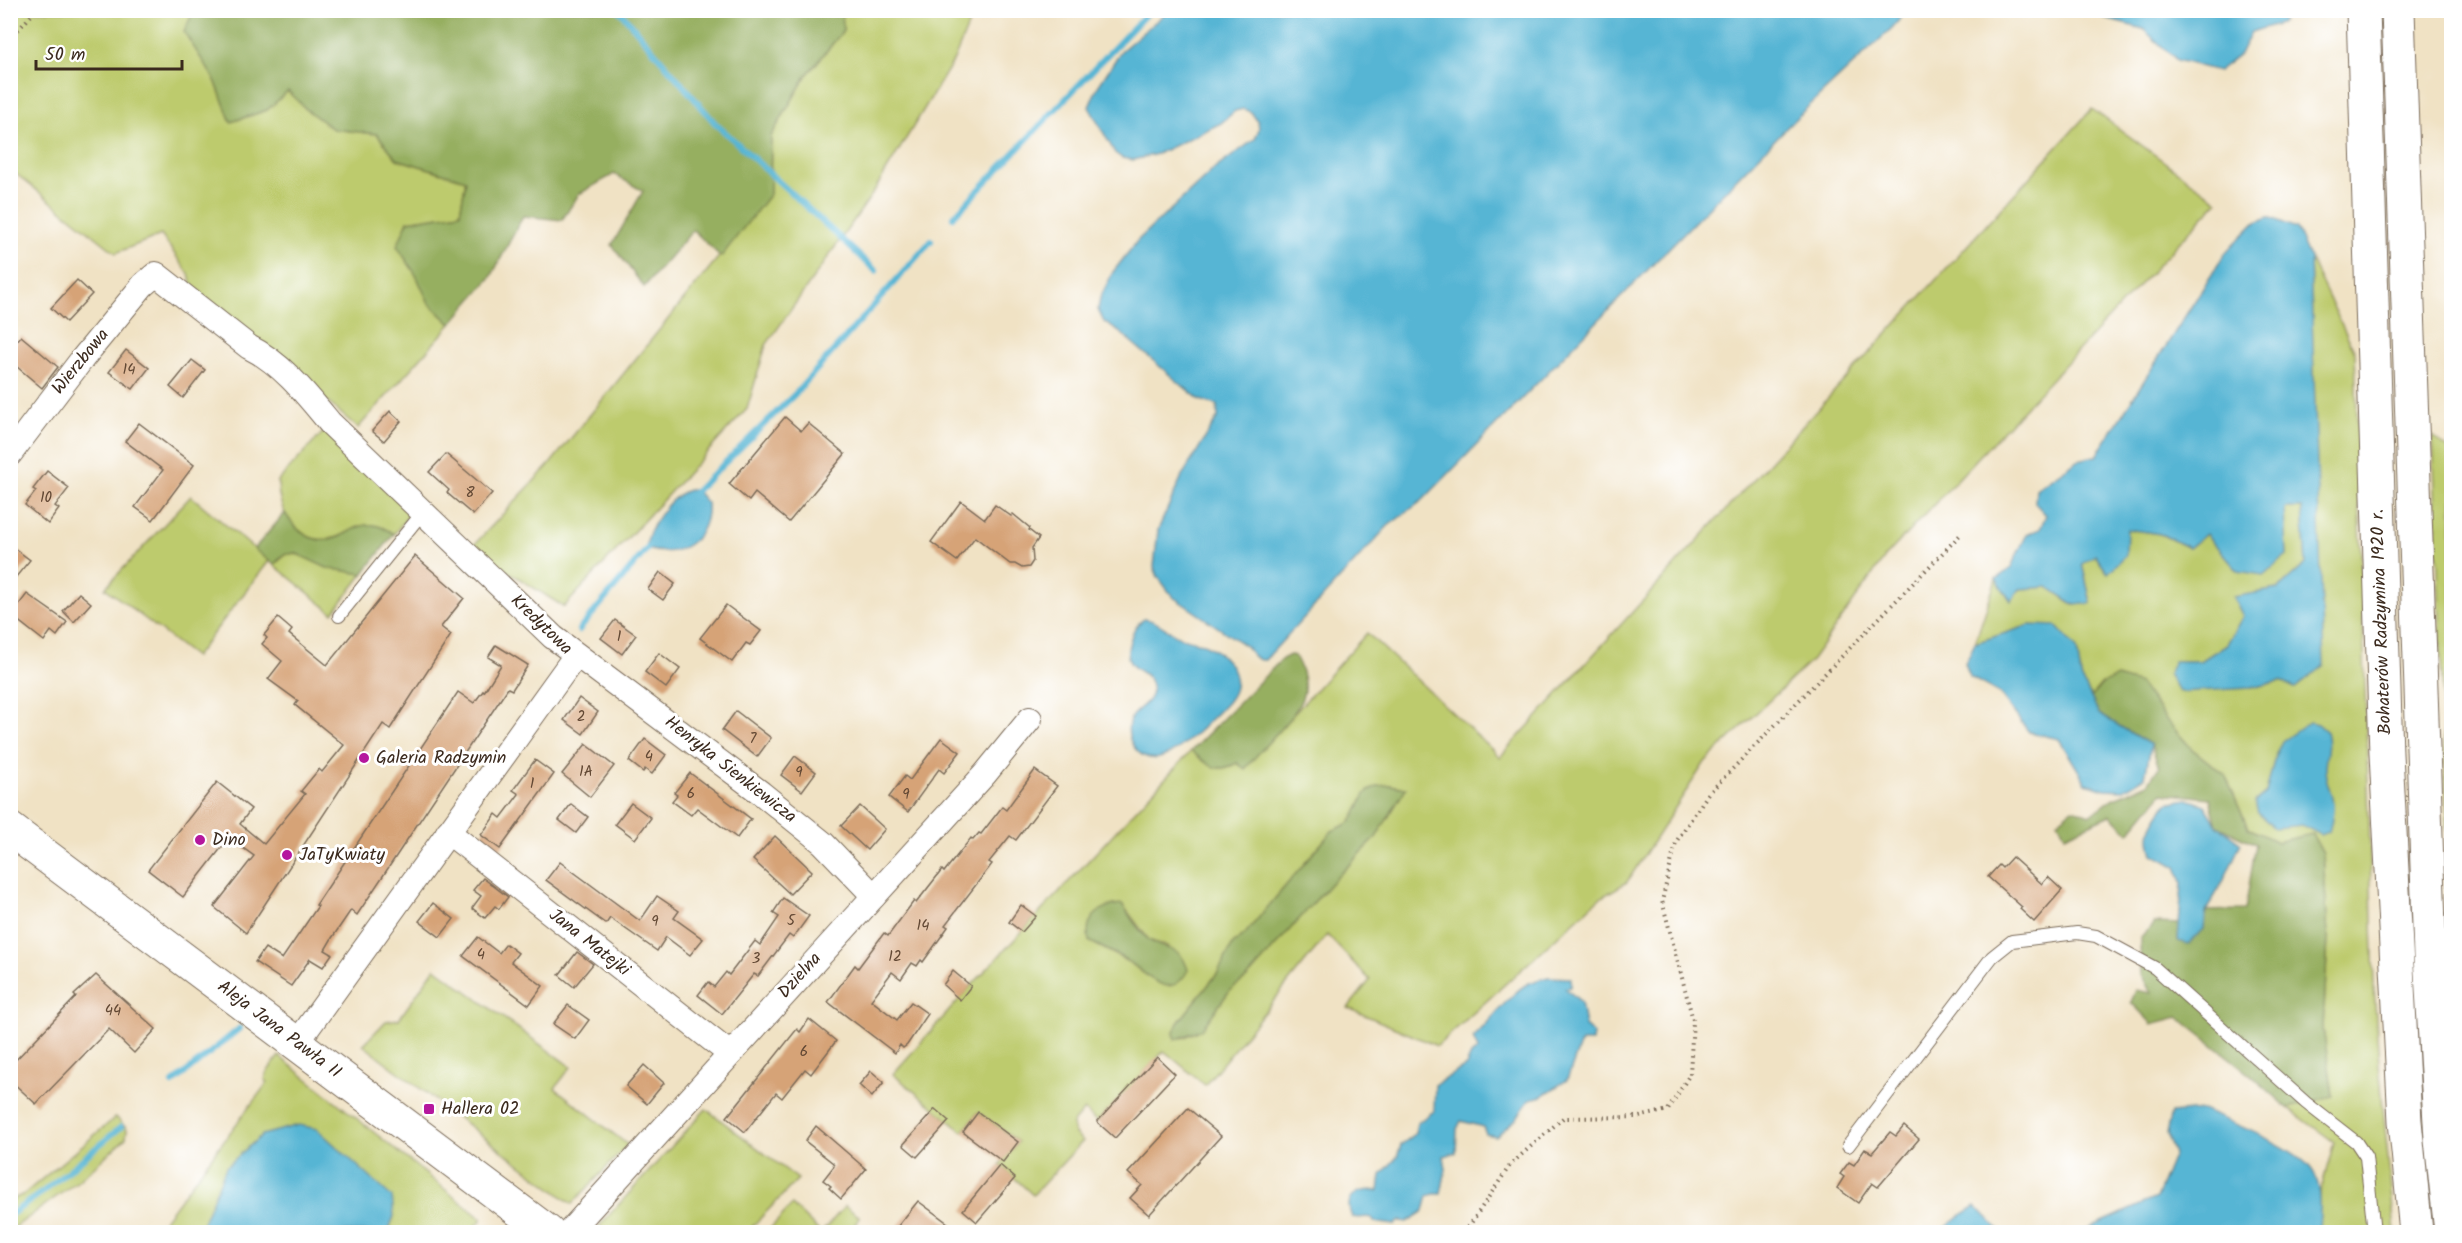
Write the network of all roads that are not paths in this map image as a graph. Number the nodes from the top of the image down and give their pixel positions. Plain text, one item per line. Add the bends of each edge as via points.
1 (2363, 10) edge
2 (2398, 10) edge
3 (156, 274) joint
4 (10, 454) edge
5 (423, 512) junction
6 (339, 616) dead end
7 (576, 655) junction
8 (1030, 719) dead end
9 (10, 828) edge
10 (448, 832) junction
11 (874, 896) junction
12 (2430, 955) junction
13 (297, 1043) junction
14 (2451, 1051) edge
15 (730, 1053) junction
16 (1848, 1146) dead end
17 (548, 1233) edge
18 (570, 1233) edge
19 (2374, 1233) edge
20 (2416, 1233) edge
21 (2451, 1233) edge

1 - 20 main road, Bohaterów Radzymina 1920 r. via 2388,789 2404,1110
2 - 12 main road, Bohaterów Radzymina 1920 r.
3 - 4 street, Wierzbowa via 83,358
3 - 5 street, Kredytowa via 265,356
5 - 6 lane
5 - 7 street, Kredytowa
7 - 10 street, Kredytowa
7 - 11 street, Henryka Sienkiewicza via 823,843
8 - 11 street, Dzielna
9 - 13 main road, Aleja Jana Pawła II
10 - 13 street, Kredytowa
10 - 15 street, Jana Matejki
11 - 15 street, Dzielna
12 - 14 main road
12 - 21 main road, Bohaterów Radzymina 1920 r.
13 - 17 main road, Aleja Jana Pawła II
15 - 18 street, Dzielna
16 - 19 lane via 1992,957 2012,941 2077,933 2096,936 2155,968 2306,1103 2356,1142 2366,1157

